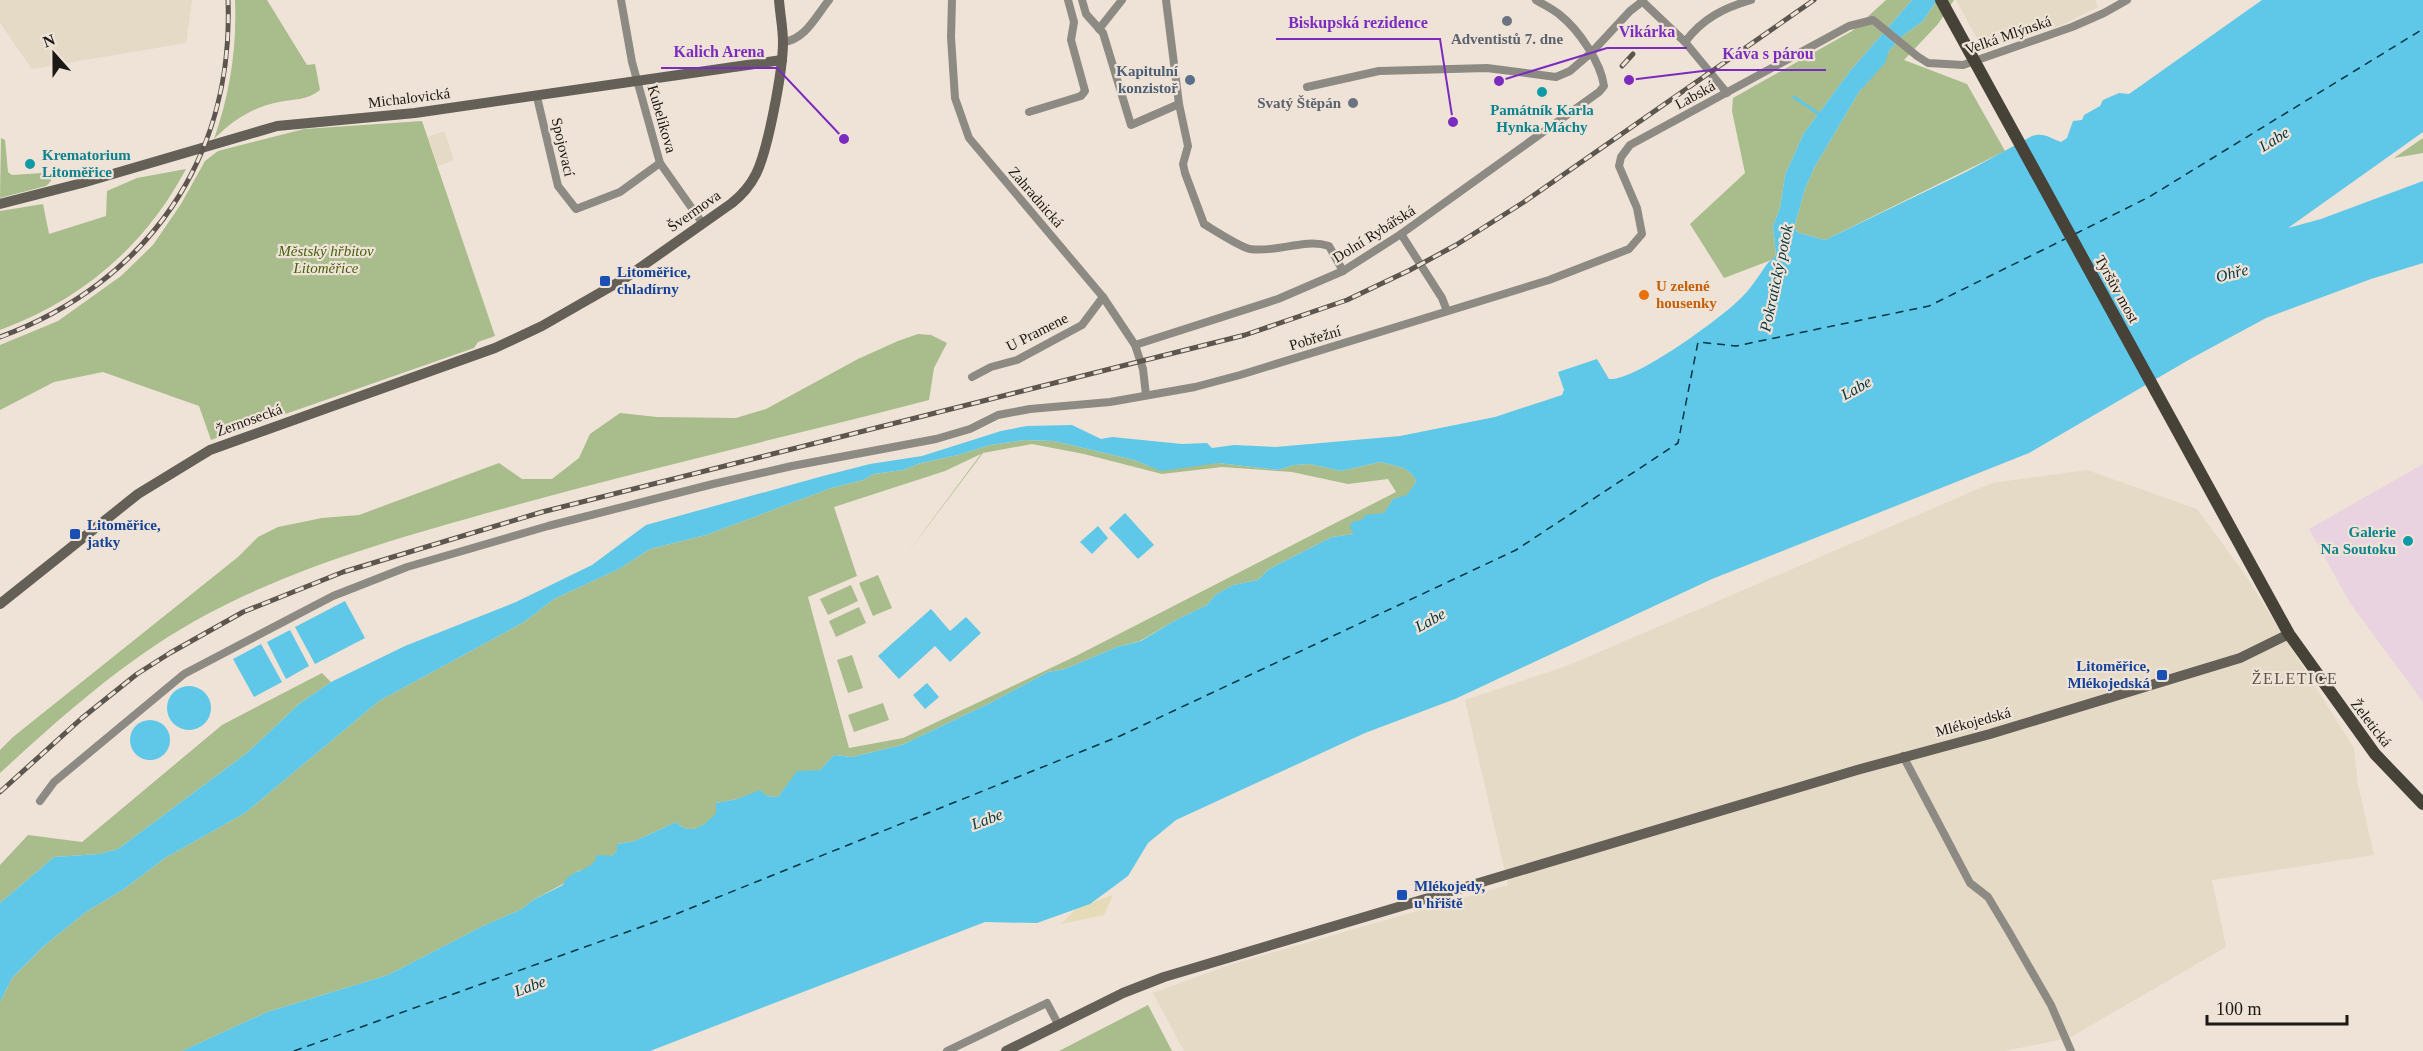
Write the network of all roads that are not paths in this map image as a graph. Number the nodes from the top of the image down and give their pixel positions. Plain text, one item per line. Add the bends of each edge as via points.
1 (621, 0) edge
2 (779, 0) edge
3 (829, 0) edge
4 (952, 0) edge
5 (1068, 0) edge
6 (1082, 0) edge
7 (1122, 0) edge
8 (1536, 0) edge
9 (1751, 0) edge
10 (1941, 0) edge
11 (2127, 0) edge
12 (1642, 1) edge
13 (1166, 2) edge
14 (1099, 29) junction
15 (783, 42) junction
16 (1685, 42) junction
17 (1592, 52) junction
18 (782, 60) junction
19 (1963, 65) joint
20 (637, 81) junction
21 (1307, 87) dead end
22 (1727, 93) junction
23 (537, 97) junction
24 (1179, 104) junction
25 (1029, 112) dead end
26 (660, 163) junction
27 (0, 204) edge
28 (703, 224) junction
29 (1401, 234) junction
30 (1642, 234) joint
31 (1343, 271) junction
32 (1103, 297) junction
33 (1447, 311) junction
34 (542, 326) joint
35 (1135, 345) junction
36 (972, 377) dead end
37 (1146, 395) junction
38 (2266, 592) joint
39 (0, 604) edge
40 (2289, 634) junction
41 (1903, 756) junction
42 (40, 801) dead end
43 (2423, 804) edge
44 (1058, 1024) junction
45 (947, 1051) edge
46 (1006, 1051) edge
47 (2071, 1051) edge

1 - 20 street, Kubelíkova
2 - 15 street, Švermova
3 - 15 street via 801,36
4 - 32 street, Zahradnická via 955,98 969,138
5 - 25 street via 1074,22 1071,40 1086,91
6 - 14 street via 1086,14
7 - 14 street
8 - 17 street via 1561,15
9 - 16 street via 1712,15
10 - 38 main road, Tyršův most
11 - 19 street, Velká Mlýnská via 2072,27
12 - 16 street
12 - 17 street
13 - 24 street
14 - 24 street via 1131,125
15 - 18 street, Švermova
16 - 22 street
17 - 21 street via 1570,71 1556,76 1487,68 1379,71
17 - 29 street, Dolní Rybářská via 1605,86 1599,92
18 - 20 street, Michalovická
18 - 28 street, Švermova via 766,143 754,178 738,198
19 - 22 street, Labská via 1928,63 1873,20 1849,26
20 - 23 street, Michalovická
20 - 26 street, Kubelíkova
22 - 30 street, Labská via 1630,145 1621,157 1619,166 1637,208
23 - 26 street, Spojovací via 558,186 576,208 620,192
23 - 27 street, Michalovická via 277,126
24 - 31 street via 1188,146 1183,164 1204,224 1248,249 1317,242 1329,246
26 - 28 street, Kubelíkova
28 - 34 street, Švermova via 624,279
29 - 31 street, Dolní Rybářská
29 - 33 street
30 - 33 street, Pobřežní via 1621,253
31 - 35 street, Dolní Rybářská via 1278,299
32 - 35 street, Zahradnická
32 - 36 street, U Pramene via 1082,325 1017,360
33 - 37 street, Pobřežní via 1240,375
34 - 39 street, Žernosecká via 495,348 210,450 138,494
35 - 37 street, Zahradnická
37 - 42 street, Pobřežní via 998,415 936,439 792,466 548,526 407,567 346,590 184,674 54,782
38 - 40 main road, Želetická
40 - 41 street, Mlékojedská via 2240,658 1990,734
40 - 43 main road, Želetická via 2375,754
41 - 44 street, Mlékojedská via 1164,977
41 - 47 street via 1970,883 1988,897 2030,968
44 - 45 street via 1047,1003
44 - 46 street, Mlékojedská

